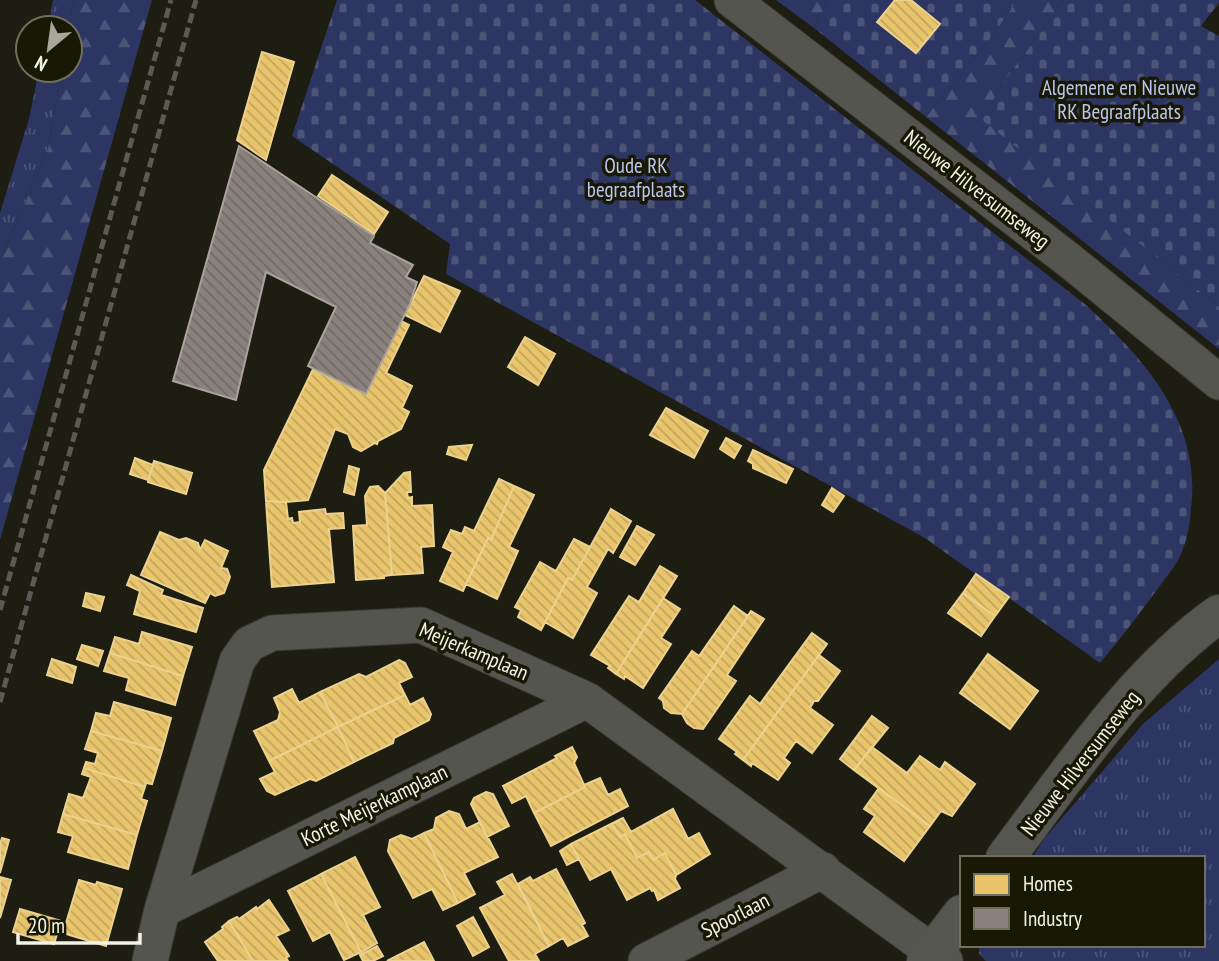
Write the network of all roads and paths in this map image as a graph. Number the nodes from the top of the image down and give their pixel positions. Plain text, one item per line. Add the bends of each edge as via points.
1 (732, 0) edge
2 (1219, 383) edge
3 (1219, 614) edge
4 (587, 700) junction
5 (1007, 856) edge
6 (823, 870) junction
7 (162, 910) junction
8 (960, 917) edge
9 (935, 958) edge
10 (150, 961) edge
11 (646, 961) edge

1 - 2 street, Nieuwe Hilversumseweg via 1070,261
3 - 5 street, Nieuwe Hilversumseweg via 1119,707
4 - 6 street, Meijerkamplaan
4 - 7 street, Korte Meijerkamplaan
4 - 7 street, Meijerkamplaan via 421,625 272,634 248,645 237,660
6 - 9 street, Meijerkamplaan
6 - 11 street, Spoorlaan
7 - 10 street, Meijerkamplaan
8 - 9 street

